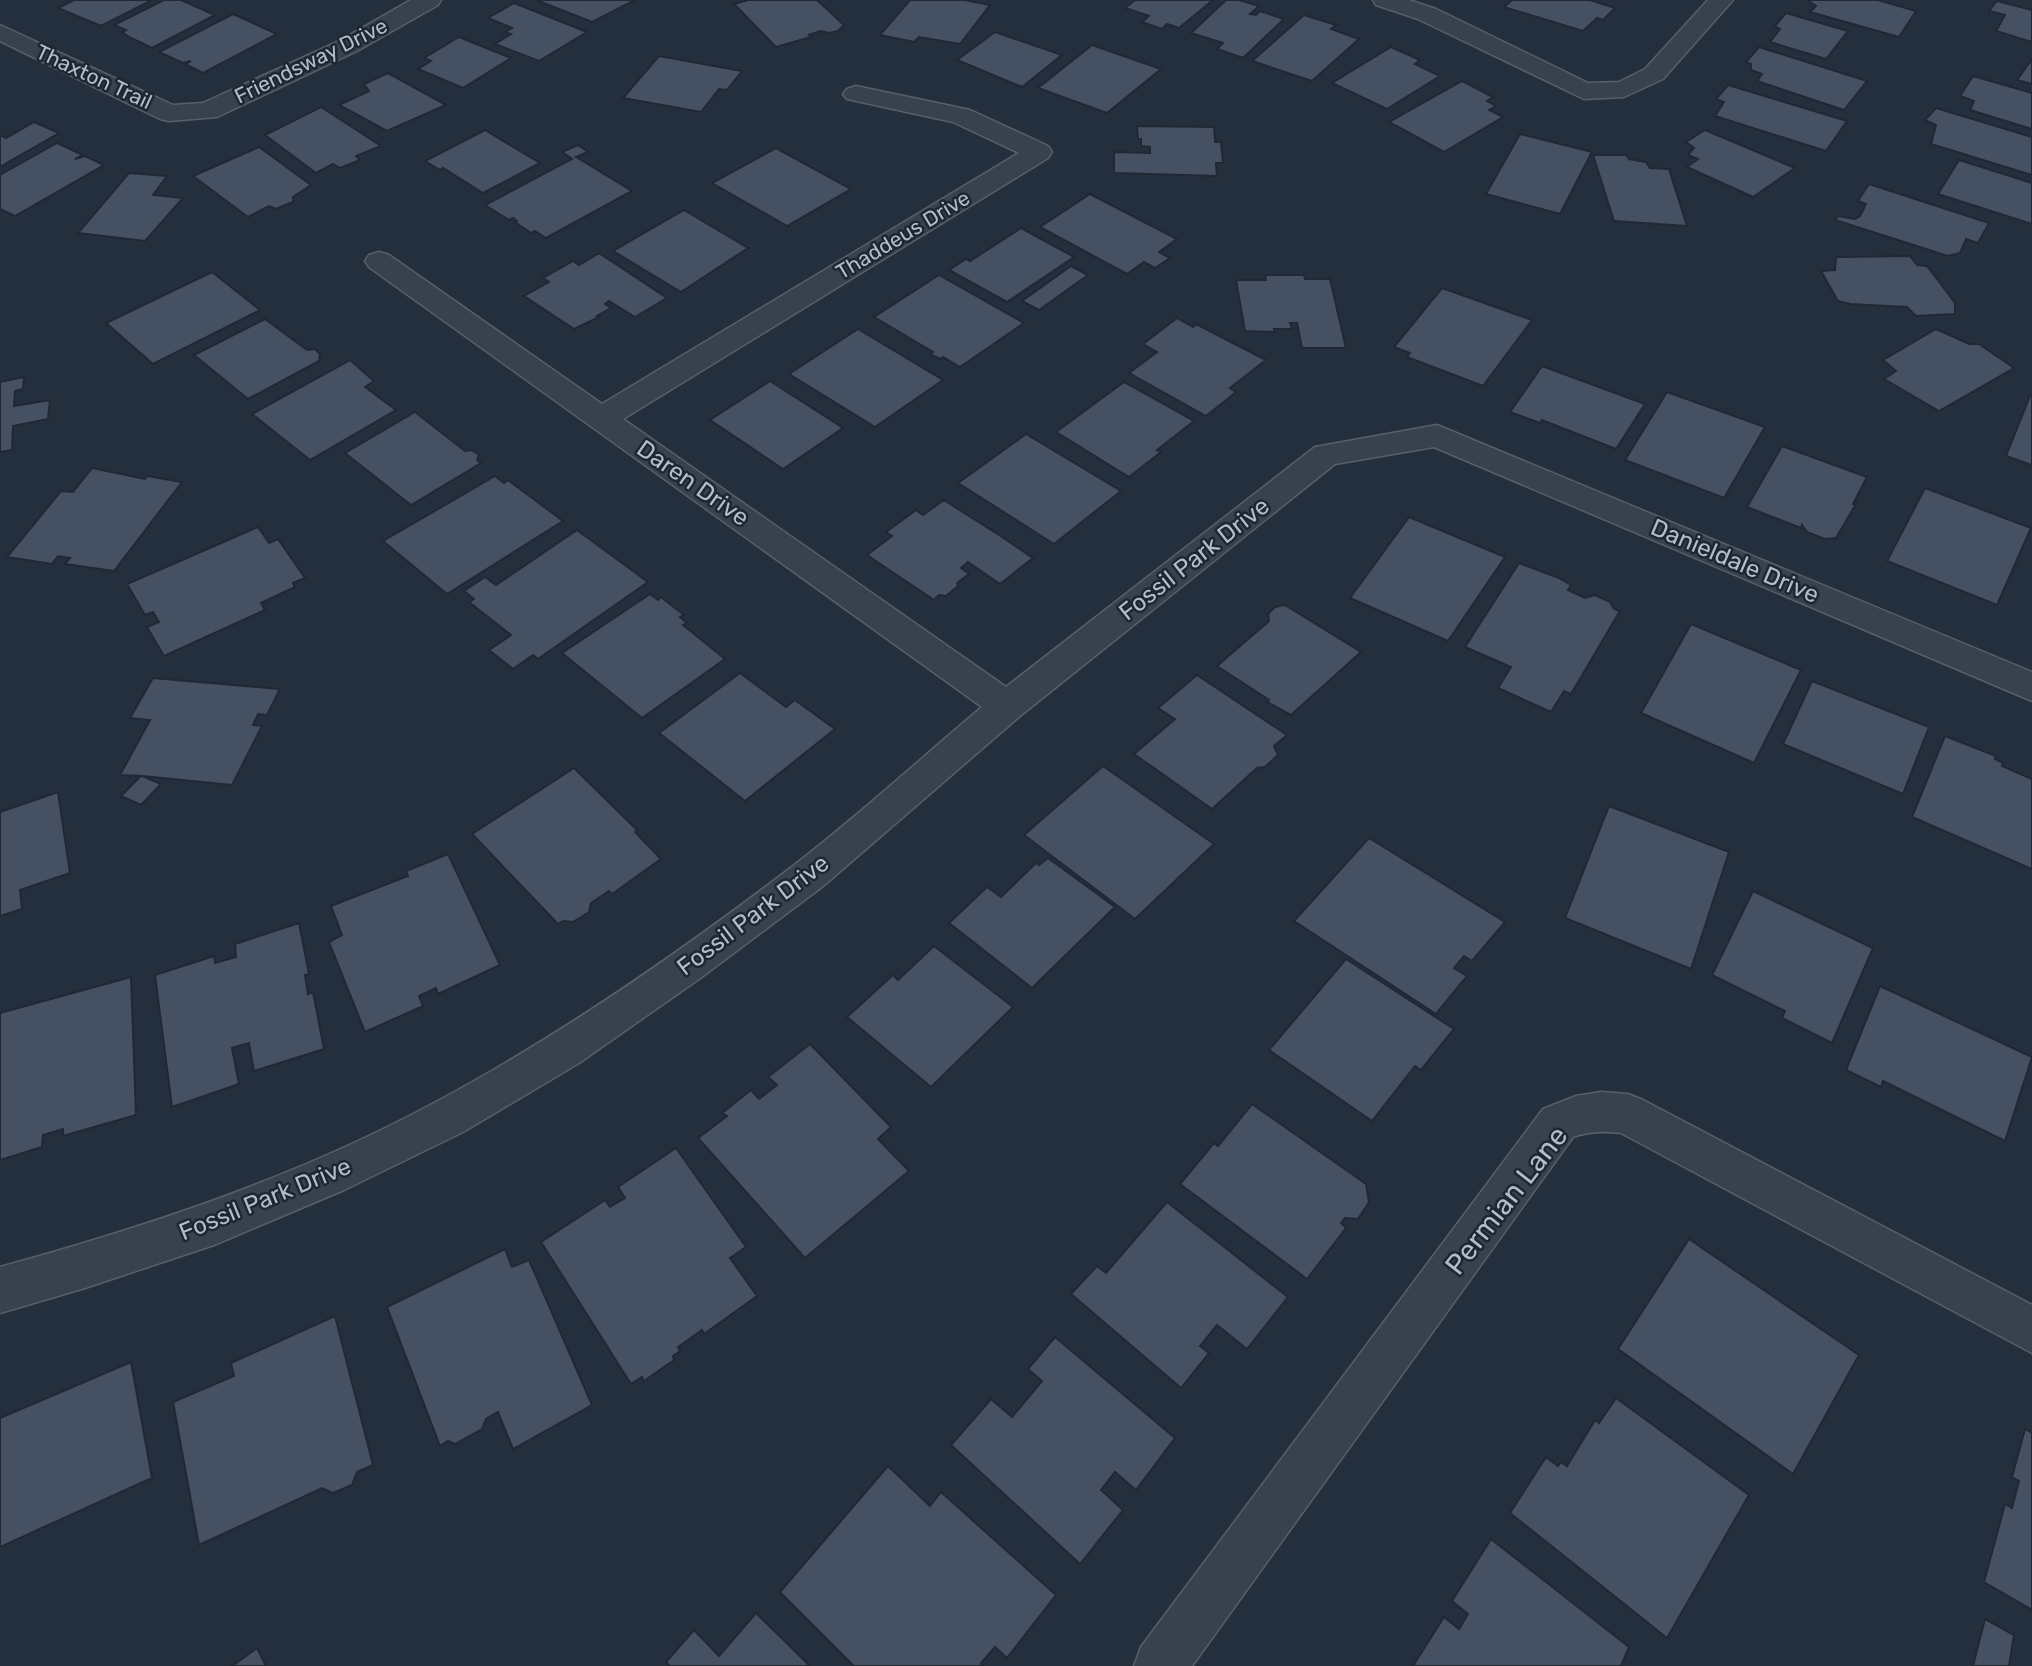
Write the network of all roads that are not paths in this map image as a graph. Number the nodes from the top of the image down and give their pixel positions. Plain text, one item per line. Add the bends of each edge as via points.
1 (429, 0) edge
2 (1385, 0) edge
3 (1721, 0) edge
4 (0, 32) edge
5 (856, 94) dead end
6 (190, 112) joint
7 (379, 261) dead end
8 (601, 418) junction
9 (1437, 436) joint
10 (2032, 687) edge
11 (1007, 706) junction
12 (0, 1290) edge
13 (2032, 1330) edge
14 (1160, 1666) edge

1 - 6 street, Friendsway Drive via 348,47 208,111
2 - 3 street via 1427,14 1584,91 1623,89 1654,74
4 - 6 street, Thaxton Trail via 169,113
5 - 8 street, Thaddeus Drive via 961,116 1039,152
7 - 8 street, Daren Drive
8 - 11 street, Daren Drive
9 - 10 street, Danieldale Drive
9 - 11 street, Fossil Park Drive via 1326,455
11 - 12 street, Fossil Park Drive via 808,876 708,950 564,1050 448,1118 214,1223
13 - 14 street, Permian Lane via 1628,1114 1602,1109 1580,1113 1558,1123

